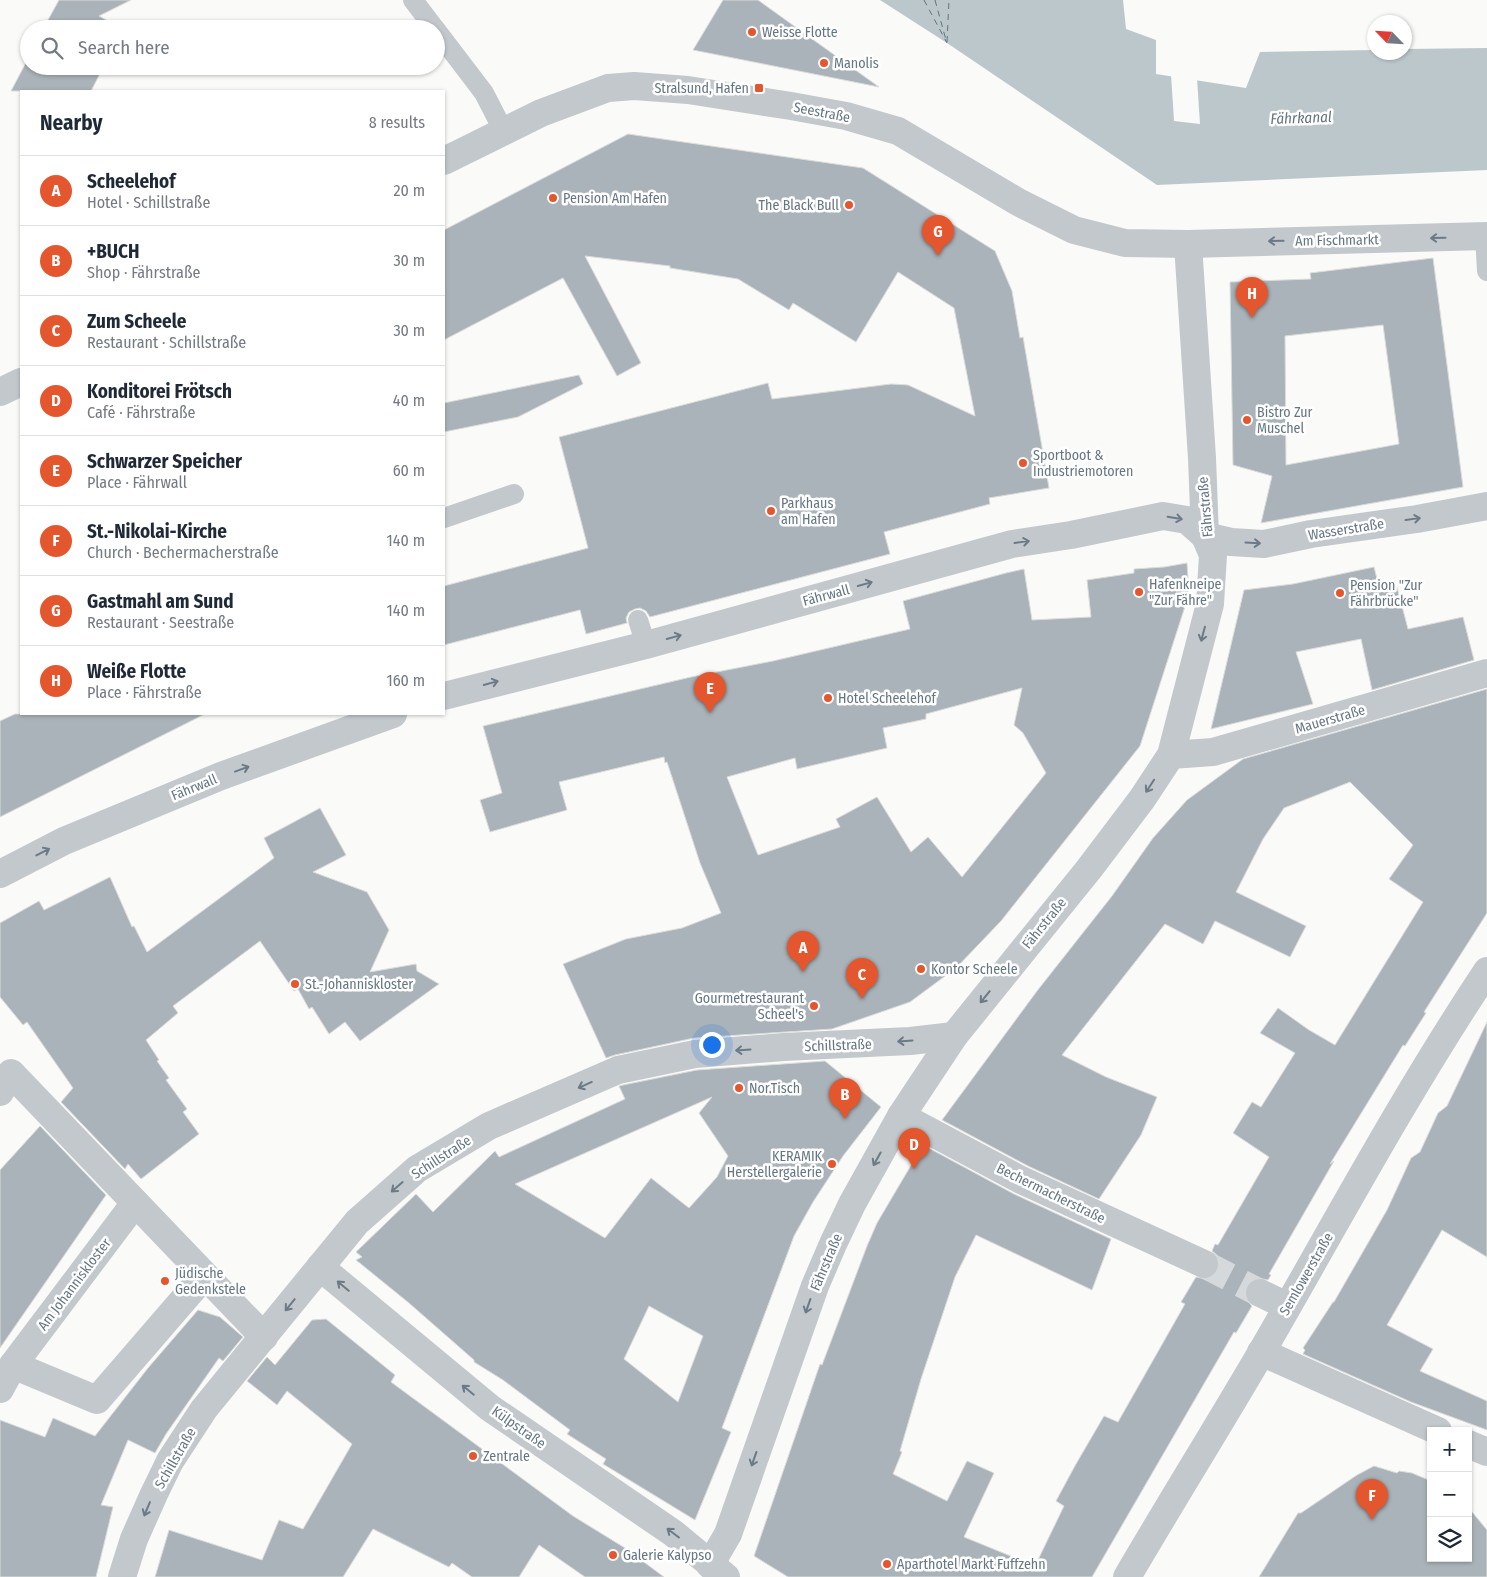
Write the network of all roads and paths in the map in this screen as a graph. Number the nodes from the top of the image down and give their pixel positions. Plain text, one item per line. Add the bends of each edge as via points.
1 (413, 0) edge
2 (428, 20) edge
3 (445, 42) edge
4 (504, 132) junction
5 (445, 161) edge
6 (1486, 236) edge
7 (1188, 244) junction
8 (1487, 271) edge
9 (20, 382) edge
10 (0, 392) edge
11 (514, 494) dead end
12 (1487, 506) edge
13 (445, 518) edge
14 (1205, 536) junction
15 (1487, 673) edge
16 (445, 696) edge
17 (383, 716) edge
18 (1171, 755) junction
19 (0, 874) edge
20 (1487, 971) edge
21 (954, 1036) junction
22 (0, 1092) edge
23 (901, 1116) junction
24 (134, 1202) junction
25 (1204, 1264) tunnel mouth
26 (320, 1267) junction
27 (204, 1276) junction
28 (1260, 1293) tunnel mouth
29 (1287, 1306) junction
30 (264, 1337) junction
31 (1261, 1352) junction
32 (12, 1365) junction
33 (0, 1389) edge
34 (1429, 1427) edge
35 (1472, 1446) edge
36 (1487, 1452) edge
37 (718, 1571) edge
38 (122, 1577) edge
39 (1127, 1577) edge

1 - 2 lane
3 - 4 lane via 484,93
4 - 5 street, Seestraße
4 - 7 street, Seestraße via 541,113 608,88 634,86 688,90 791,106 846,116 898,132 1018,202 1074,230 1125,243
6 -> 7 street, Am Fischmarkt
6 - 8 lane
7 - 14 street, Fährstraße
9 - 10 street
11 - 13 lane
14 -> 12 street, Wasserstraße via 1264,544
16 -> 14 street, Fährwall via 642,633 1012,544 1163,516 1186,520
14 -> 18 street, Fährstraße via 1213,556 1210,604
15 - 18 street, Mauerstraße via 1213,752
19 -> 17 street, Fährwall via 64,841 221,776
18 -> 21 street, Fährstraße via 1089,868
20 - 29 street, Semlowerstraße
21 - 23 street, Fährstraße
21 -> 26 street, Schillstraße via 695,1054 618,1070 489,1126 417,1169 357,1222
22 - 24 street via 11,1073
23 - 25 street, Bechermacherstraße via 1021,1180
23 -> 37 street, Fährstraße via 852,1204 815,1286
24 - 27 street
24 - 32 street, Am Johanniskloster
26 -> 30 street, Schillstraße
37 -> 26 street, Külpstraße via 674,1533 490,1408
27 - 30 street
27 - 32 street via 97,1400
28 - 29 street
29 - 31 street, Semlowerstraße
30 -> 38 street, Schillstraße via 204,1409 170,1461 134,1539
31 - 34 street
31 - 39 street, Semlowerstraße
32 - 33 street, Am Johanniskloster
35 - 36 street

